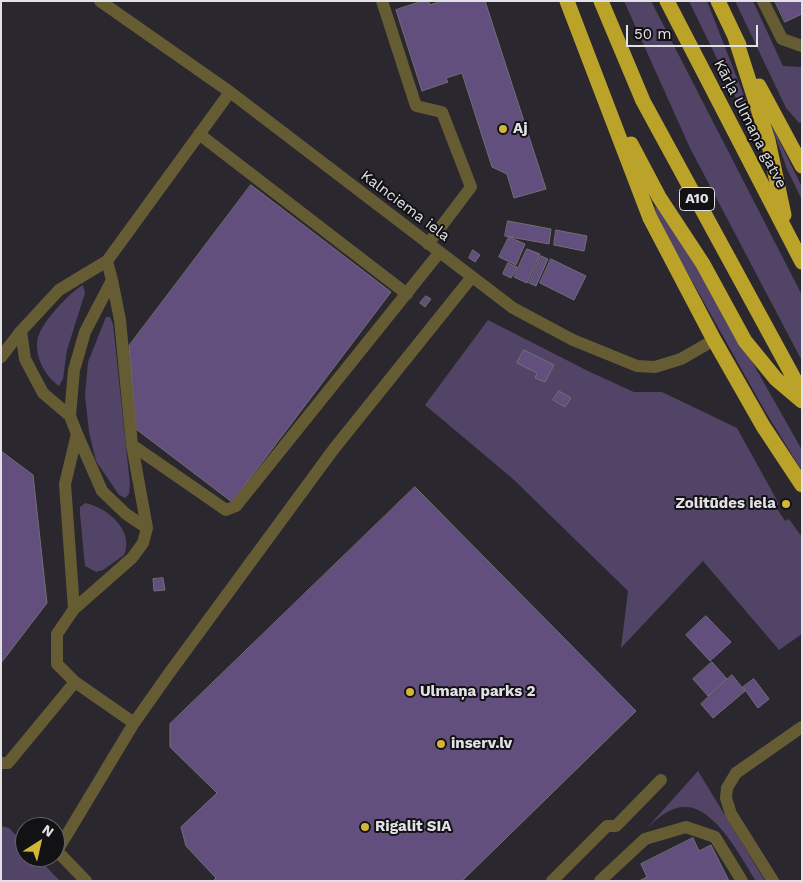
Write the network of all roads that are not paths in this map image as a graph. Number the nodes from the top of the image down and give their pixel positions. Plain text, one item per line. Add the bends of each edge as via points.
1 (100, 1) edge
2 (382, 1) edge
3 (567, 1) edge
4 (601, 1) edge
5 (668, 1) edge
6 (718, 1) edge
7 (763, 1) edge
8 (735, 36) junction
9 (802, 46) edge
10 (230, 92) junction
11 (606, 100) junction
12 (198, 134) junction
13 (800, 157) edge
14 (788, 236) junction
15 (428, 244) junction
16 (439, 253) junction
17 (107, 261) junction
18 (802, 262) edge
19 (472, 278) junction
20 (112, 280) junction
21 (407, 294) junction
22 (21, 331) junction
23 (714, 340) junction
24 (1, 357) edge
25 (802, 393) edge
26 (802, 401) edge
27 (70, 416) junction
28 (77, 434) junction
29 (132, 445) junction
30 (802, 485) edge
31 (147, 528) junction
32 (74, 608) junction
33 (74, 682) junction
34 (134, 723) junction
35 (802, 727) edge
36 (1, 763) edge
37 (661, 780) dead end
38 (86, 881) edge
39 (552, 881) edge
40 (600, 881) edge
41 (742, 881) edge
42 (773, 881) edge

1 - 10 street, Kalnciema iela
2 - 15 street via 416,106 442,112 471,187
3 - 11 highway
4 - 25 highway, A10 via 643,101
5 - 14 highway, Kārļa Ulmaņa gatve
6 - 8 highway
7 - 9 street via 782,39
8 - 13 highway
8 - 14 highway via 768,140
10 - 12 street
10 - 15 street, Kalnciema iela
11 - 23 highway via 650,218
11 - 26 highway via 659,197 703,264 746,341 776,379
12 - 17 street
12 - 21 street
14 - 18 highway, Kārļa Ulmaņa gatve
15 - 16 street, Kalnciema iela
16 - 19 street, Kalnciema iela
16 - 21 street
17 - 20 street
17 - 22 street via 59,290
19 - 23 street, Kalnciema iela via 513,308 574,340 637,366 655,367 681,359
19 - 34 street via 332,450
20 - 27 street via 85,332 74,370
20 - 29 street via 120,320
21 - 29 street via 231,510 216,506
22 - 24 street
22 - 27 street via 26,359 43,393
23 - 30 highway via 763,426
27 - 28 street
28 - 31 street via 102,491 126,514
28 - 32 street via 65,484
29 - 31 street
31 - 32 street via 143,543 132,558
32 - 33 street via 57,634 57,664
33 - 34 street
33 - 36 street via 8,764
34 - 38 street via 57,851
35 - 42 street via 736,773 726,798 730,814
37 - 39 street via 616,826 607,826
40 - 41 street via 645,838 686,827 715,837

